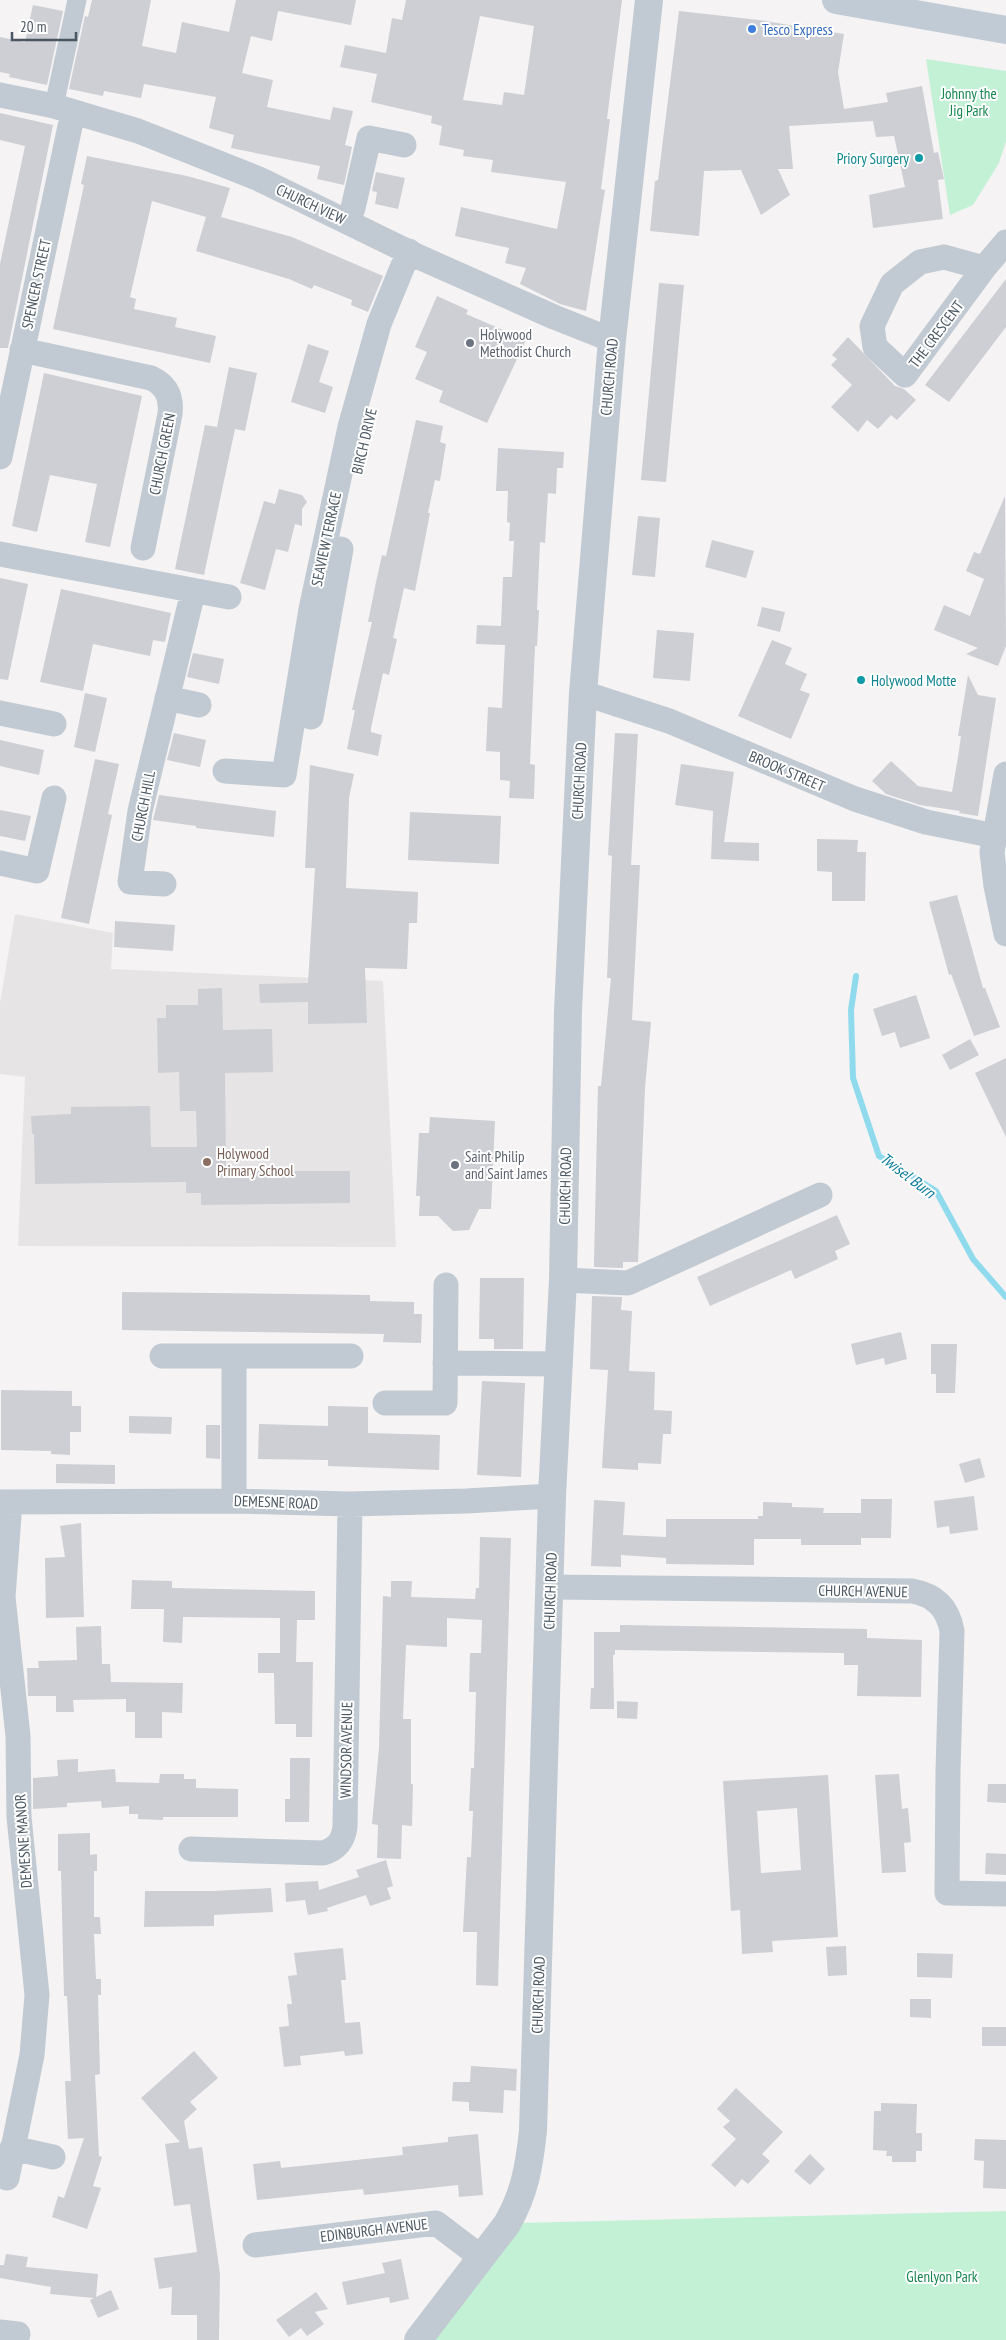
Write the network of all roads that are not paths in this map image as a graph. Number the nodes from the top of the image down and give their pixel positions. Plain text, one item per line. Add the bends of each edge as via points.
1 (77, 0) edge
2 (649, 0) edge
3 (836, 0) edge
4 (1006, 30) edge
5 (0, 95) edge
6 (63, 109) junction
7 (404, 145) dead end
8 (348, 221) junction
9 (1006, 242) edge
10 (414, 254) junction
11 (984, 268) junction
12 (612, 340) junction
13 (22, 350) junction
14 (0, 457) edge
15 (143, 548) dead end
16 (0, 554) edge
17 (193, 592) junction
18 (229, 597) dead end
19 (583, 693) junction
20 (167, 698) junction
21 (199, 705) dead end
22 (0, 713) edge
23 (54, 724) dead end
24 (305, 748) dead end
25 (225, 771) dead end
26 (1006, 774) edge
27 (54, 798) dead end
28 (995, 836) junction
29 (0, 863) edge
30 (164, 884) dead end
31 (1006, 934) edge
32 (820, 1196) dead end
33 (564, 1280) junction
34 (446, 1285) dead end
35 (162, 1356) dead end
36 (234, 1356) junction
37 (351, 1356) dead end
38 (445, 1362) junction
39 (560, 1364) junction
40 (385, 1402) dead end
41 (552, 1496) junction
42 (234, 1501) junction
43 (5, 1502) edge
44 (350, 1504) junction
45 (550, 1587) junction
46 (191, 1848) dead end
47 (1006, 1894) edge
48 (12, 2148) junction
49 (53, 2157) dead end
50 (7, 2178) dead end
51 (255, 2245) dead end
52 (482, 2258) junction
53 (418, 2340) edge

1 - 6 street
2 - 12 street, CHURCH ROAD
3 - 4 main road
5 - 6 street, CHURCH VIEW
6 - 8 street, CHURCH VIEW via 138,131 253,176
6 - 13 street, SPENCER STREET
7 - 8 street via 369,138
8 - 10 street, CHURCH VIEW
9 - 11 street, THE CRESCENT
10 - 12 street, CHURCH VIEW
10 - 24 street, BIRCH DRIVE via 378,381 348,506
10 - 25 street, SEAVIEW TERRACE via 379,324 350,427 311,609 284,775
11 - 11 street, THE CRESCENT via 905,375 875,347 872,326 892,284 920,262 944,257
12 - 19 street, CHURCH ROAD
13 - 14 street, SPENCER STREET
13 - 15 street, CHURCH GREEN via 151,378 166,390 170,414
16 - 17 street
17 - 18 street
17 - 20 street, CHURCH HILL
19 - 28 street, BROOK STREET via 669,721 855,799 926,822
19 - 33 street, CHURCH ROAD via 568,1011
20 - 21 street
20 - 30 street, CHURCH HILL via 140,811 130,882
22 - 23 street
26 - 28 street
27 - 29 street via 37,871
28 - 31 street via 992,852
32 - 33 street via 628,1283
33 - 39 street, CHURCH ROAD
34 - 38 street
35 - 36 street
36 - 37 street
36 - 42 street
38 - 39 street
38 - 40 street via 445,1403
39 - 41 street, CHURCH ROAD
41 - 44 street, DEMESNE ROAD
41 - 45 street, CHURCH ROAD
42 - 43 street, DEMESNE ROAD
42 - 44 street, DEMESNE ROAD
43 - 48 street, DEMESNE MANOR via 3,1597 18,1736 19,1817 37,1995 32,2055
44 - 46 street, WINDSOR AVENUE via 345,1827 340,1842 334,1849 323,1853
45 - 47 street, CHURCH AVENUE via 912,1591 938,1602 945,1610 952,1630 947,1893
45 - 52 street, CHURCH ROAD via 533,2131 527,2179 519,2203
48 - 49 street
48 - 50 street, DEMESNE MANOR
51 - 52 street, EDINBURGH AVENUE via 436,2223
52 - 53 street, CHURCH ROAD

